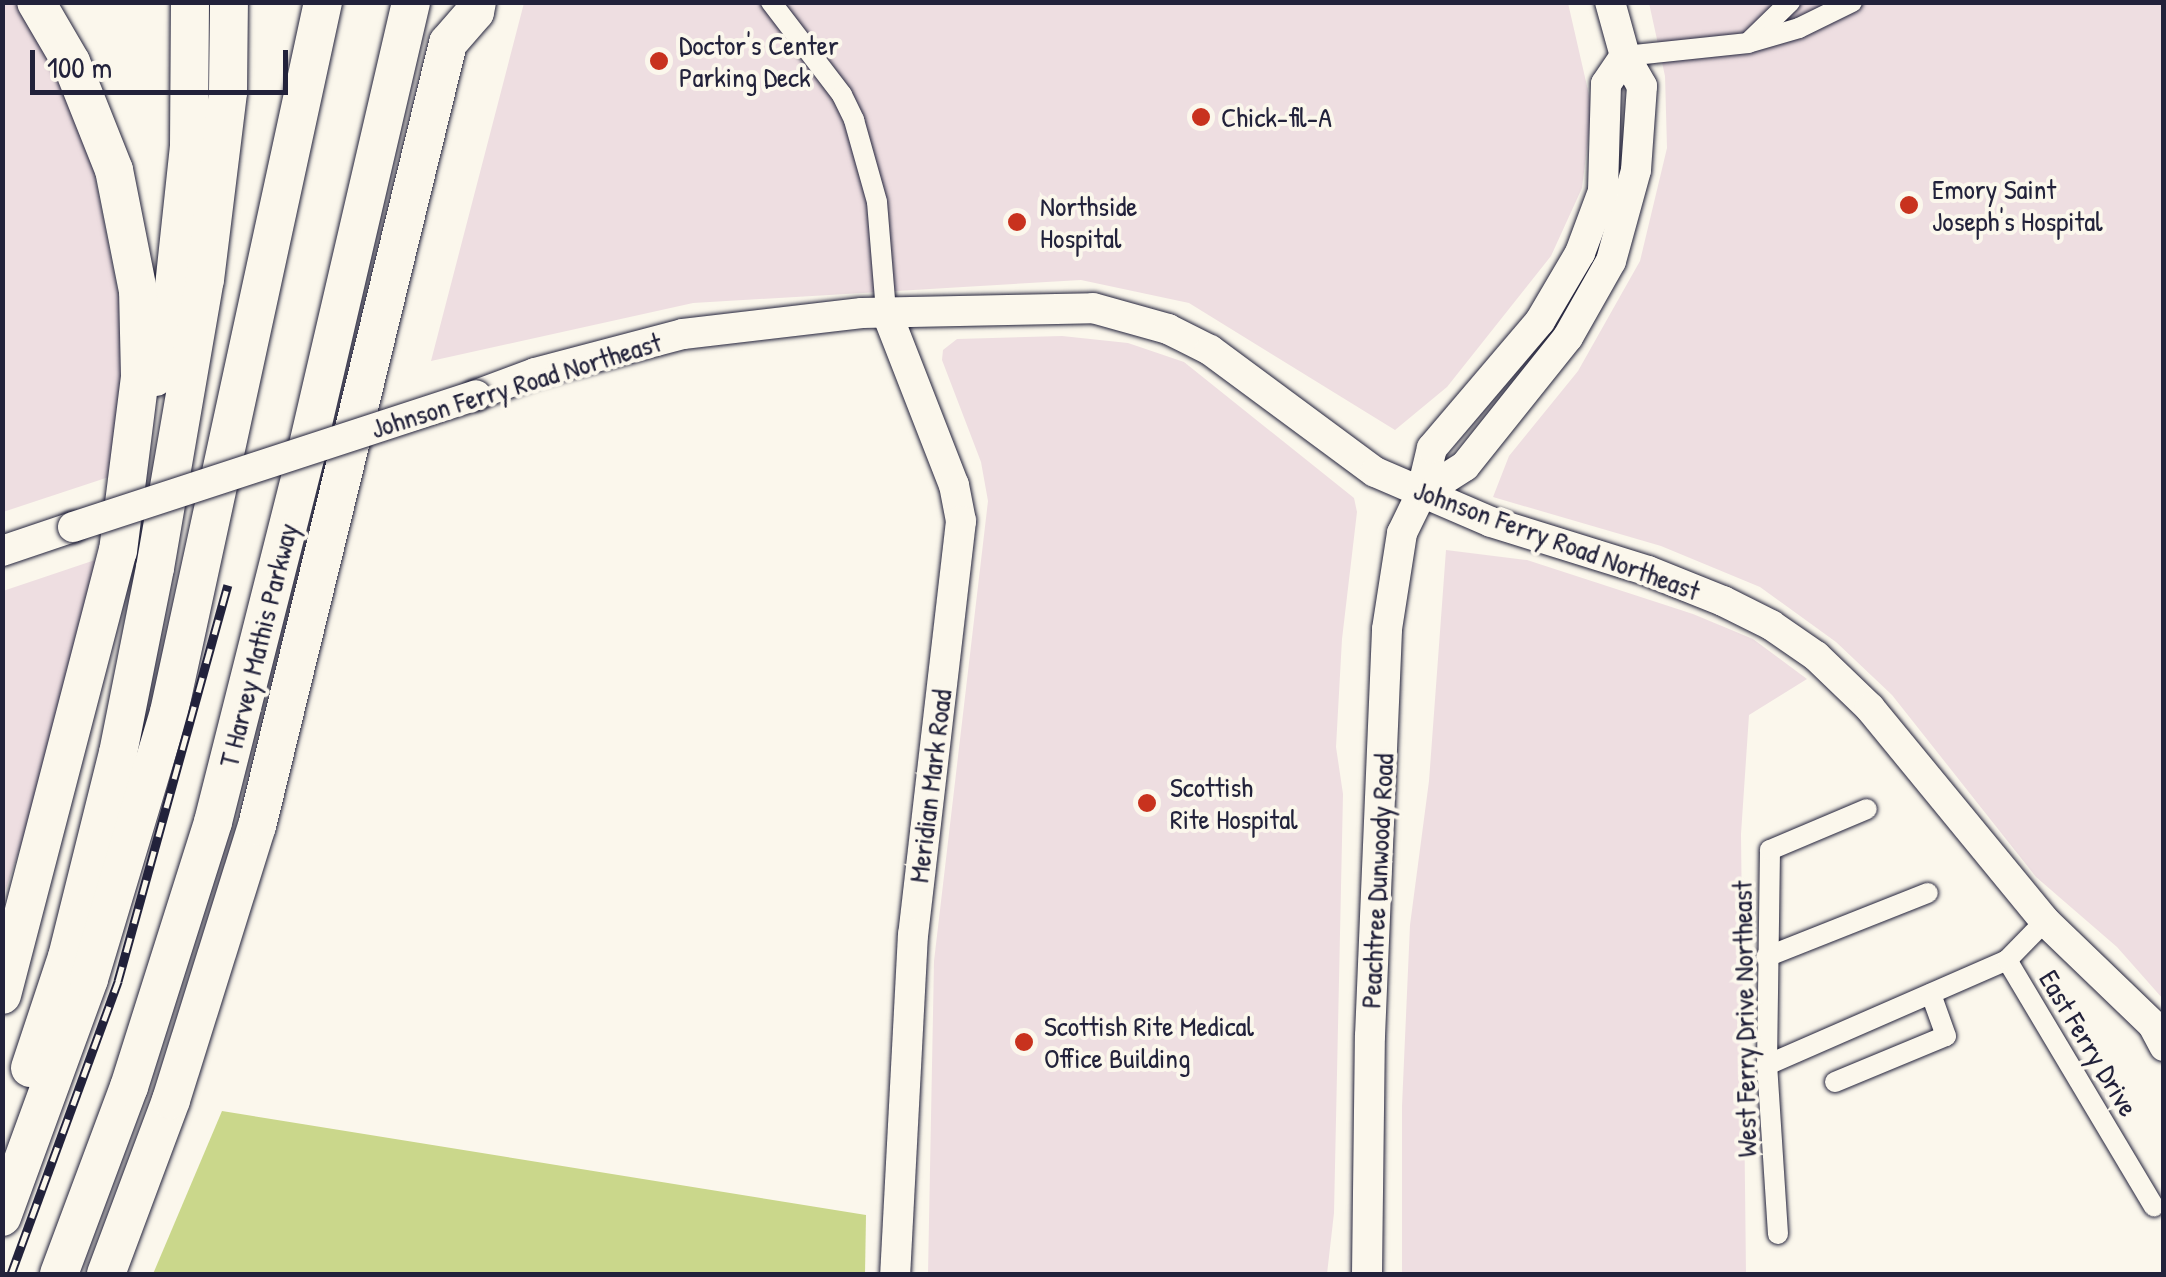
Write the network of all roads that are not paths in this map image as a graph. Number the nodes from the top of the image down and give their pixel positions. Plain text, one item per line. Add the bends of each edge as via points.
1 (36, 2) edge
2 (190, 2) edge
3 (229, 2) edge
4 (323, 2) edge
5 (411, 2) edge
6 (435, 2) edge
7 (477, 2) edge
8 (771, 2) edge
9 (1610, 2) edge
10 (1790, 2) edge
11 (1852, 2) edge
12 (448, 43) junction
13 (1748, 43) junction
14 (1625, 56) junction
15 (886, 312) junction
16 (128, 487) junction
17 (1422, 494) junction
18 (2, 551) edge
19 (1867, 809) dead end
20 (1928, 893) dead end
21 (2045, 921) junction
22 (1766, 957) junction
23 (2007, 960) junction
24 (1931, 994) junction
25 (2, 995) edge
26 (2164, 1046) edge
27 (1768, 1065) junction
28 (1836, 1082) dead end
29 (2, 1149) edge
30 (2154, 1207) dead end
31 (2, 1217) edge
32 (1778, 1234) dead end
33 (59, 1274) edge
34 (106, 1274) edge
35 (895, 1274) edge
36 (1367, 1274) edge

1 - 16 highway via 88,101 126,211 140,330
2 - 16 highway via 189,145 172,306
3 - 29 highway via 228,92 205,280 155,568 67,957
4 - 31 highway via 169,712 88,978
5 - 33 highway, T Harvey Mathis Parkway via 328,368 213,822 148,1032
6 - 12 highway
7 - 12 highway
8 - 15 street via 854,120 876,202
9 - 14 main road
10 - 13 street
11 - 13 street
12 - 34 highway via 262,808 190,1045
13 - 14 street
14 - 17 main road via 1642,86 1641,132 1611,261 1554,355 1464,466
15 - 17 main road, Johnson Ferry Road Northeast via 1093,308 1168,330 1210,350 1375,472
15 - 18 main road, Johnson Ferry Road Northeast, bridge via 683,334 534,372
15 - 35 main road, Meridian Mark Road via 954,485 961,521 913,934
16 - 25 highway via 72,740
17 - 21 main road, Johnson Ferry Road Northeast via 1648,571 1771,625 1816,656 1870,708
17 - 36 main road, Peachtree Dunwoody Road via 1402,533 1386,629
19 - 22 street, West Ferry Drive Northeast via 1770,850
20 - 22 street
21 - 23 street
21 - 26 main road, Johnson Ferry Road Northeast via 2153,1025
22 - 27 street, West Ferry Drive Northeast
23 - 24 street
23 - 30 street, East Ferry Drive
24 - 27 street
24 - 28 street via 1946,1036
27 - 32 street, West Ferry Drive Northeast

